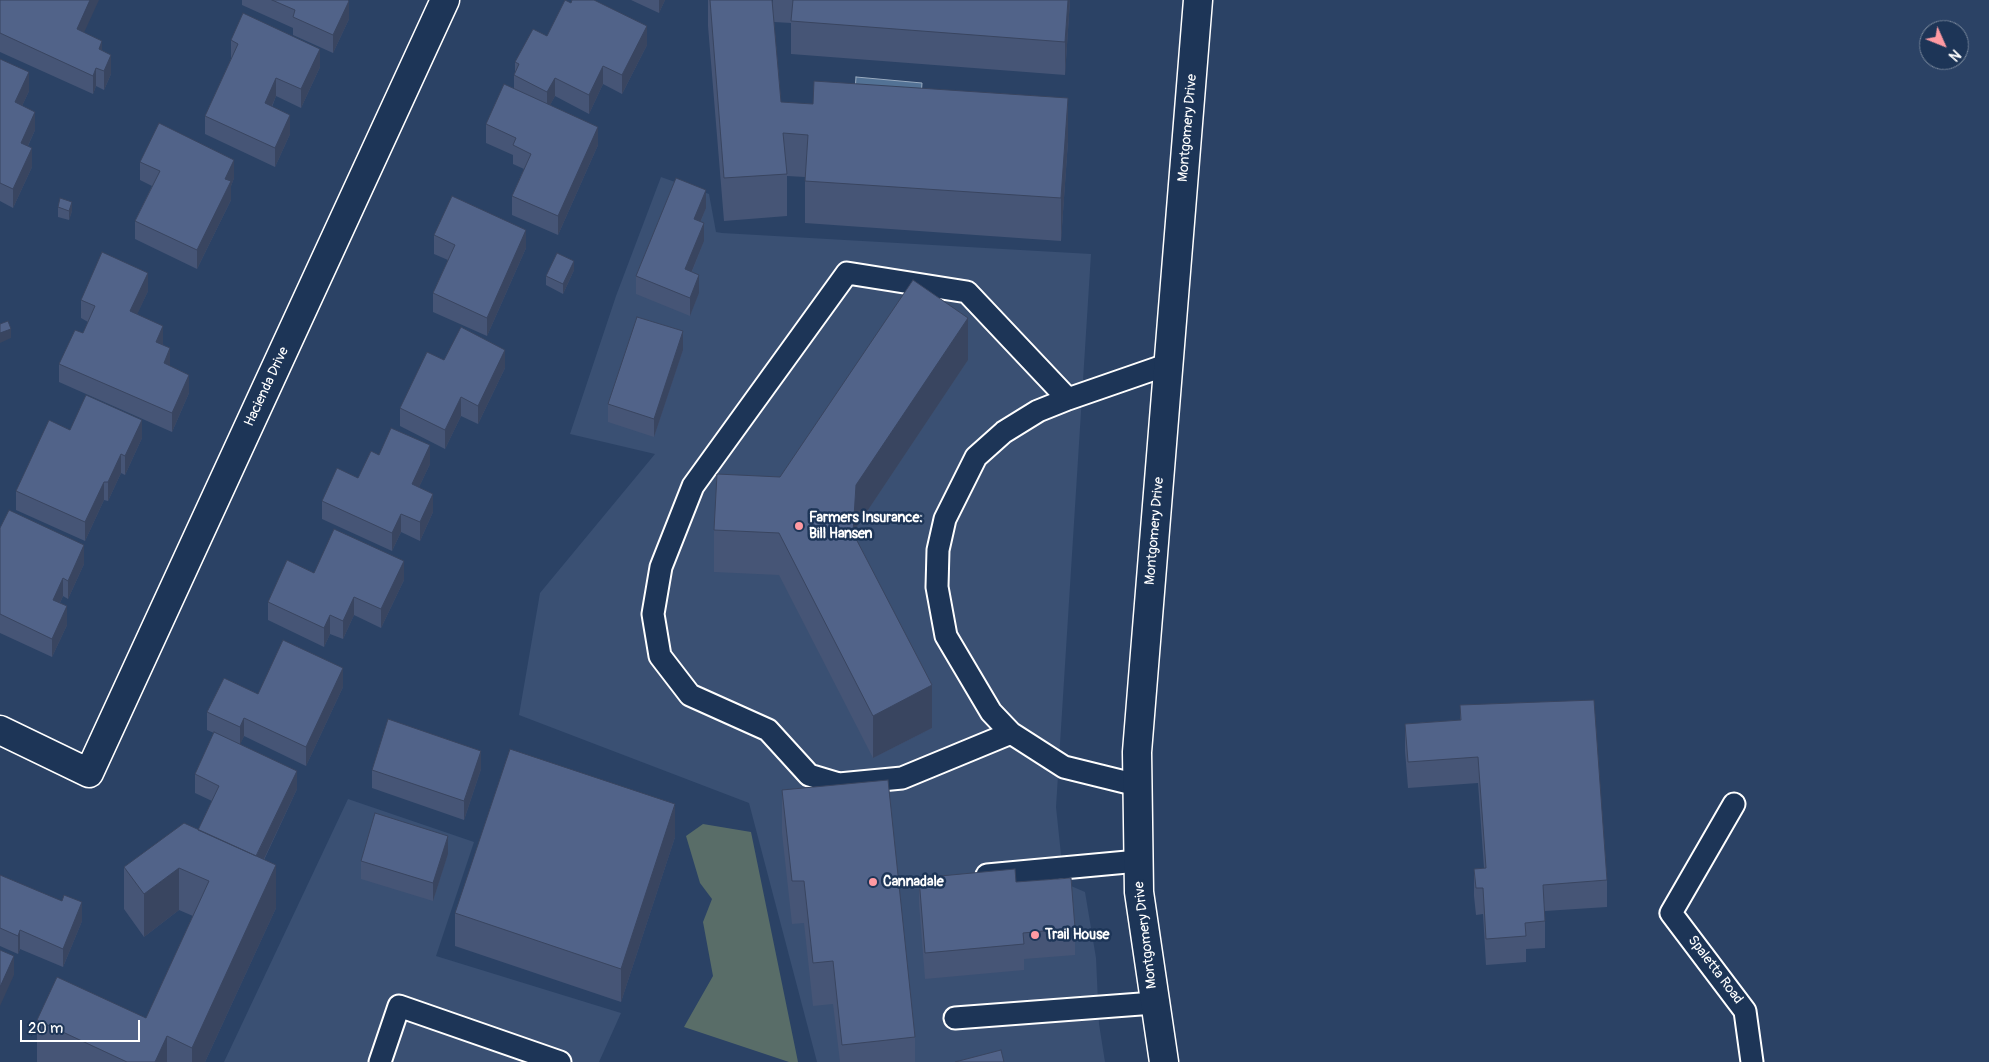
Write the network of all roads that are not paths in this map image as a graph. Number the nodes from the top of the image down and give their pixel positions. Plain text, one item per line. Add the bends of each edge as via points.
1 (445, 0) edge
2 (1198, 0) edge
3 (1169, 364) junction
4 (1068, 399) junction
5 (0, 730) edge
6 (1011, 733) junction
7 (1137, 785) junction
8 (1734, 804) dead end
9 (1138, 861) junction
10 (963, 877) edge
11 (1154, 1003) junction
12 (955, 1018) dead end
13 (380, 1062) edge
14 (560, 1062) edge
15 (1164, 1062) edge
16 (1752, 1062) edge

1 - 5 main road, Hacienda Drive via 89,773
2 - 3 main road, Montgomery Drive
3 - 4 lane
3 - 7 main road, Montgomery Drive
4 - 6 lane via 1038,411 1004,432 976,457 945,518 938,550 937,586 946,636 992,712
4 - 6 lane via 967,292 847,273 693,486 661,567 653,614 660,656 690,695 768,730 809,775 839,784 902,778
6 - 7 lane via 1064,767
7 - 9 main road, Montgomery Drive
8 - 16 lane, Spaletta Road via 1671,913 1746,1011
9 - 10 lane
9 - 11 main road, Montgomery Drive
11 - 12 lane
11 - 15 main road, Montgomery Drive
13 - 14 lane via 399,1006

